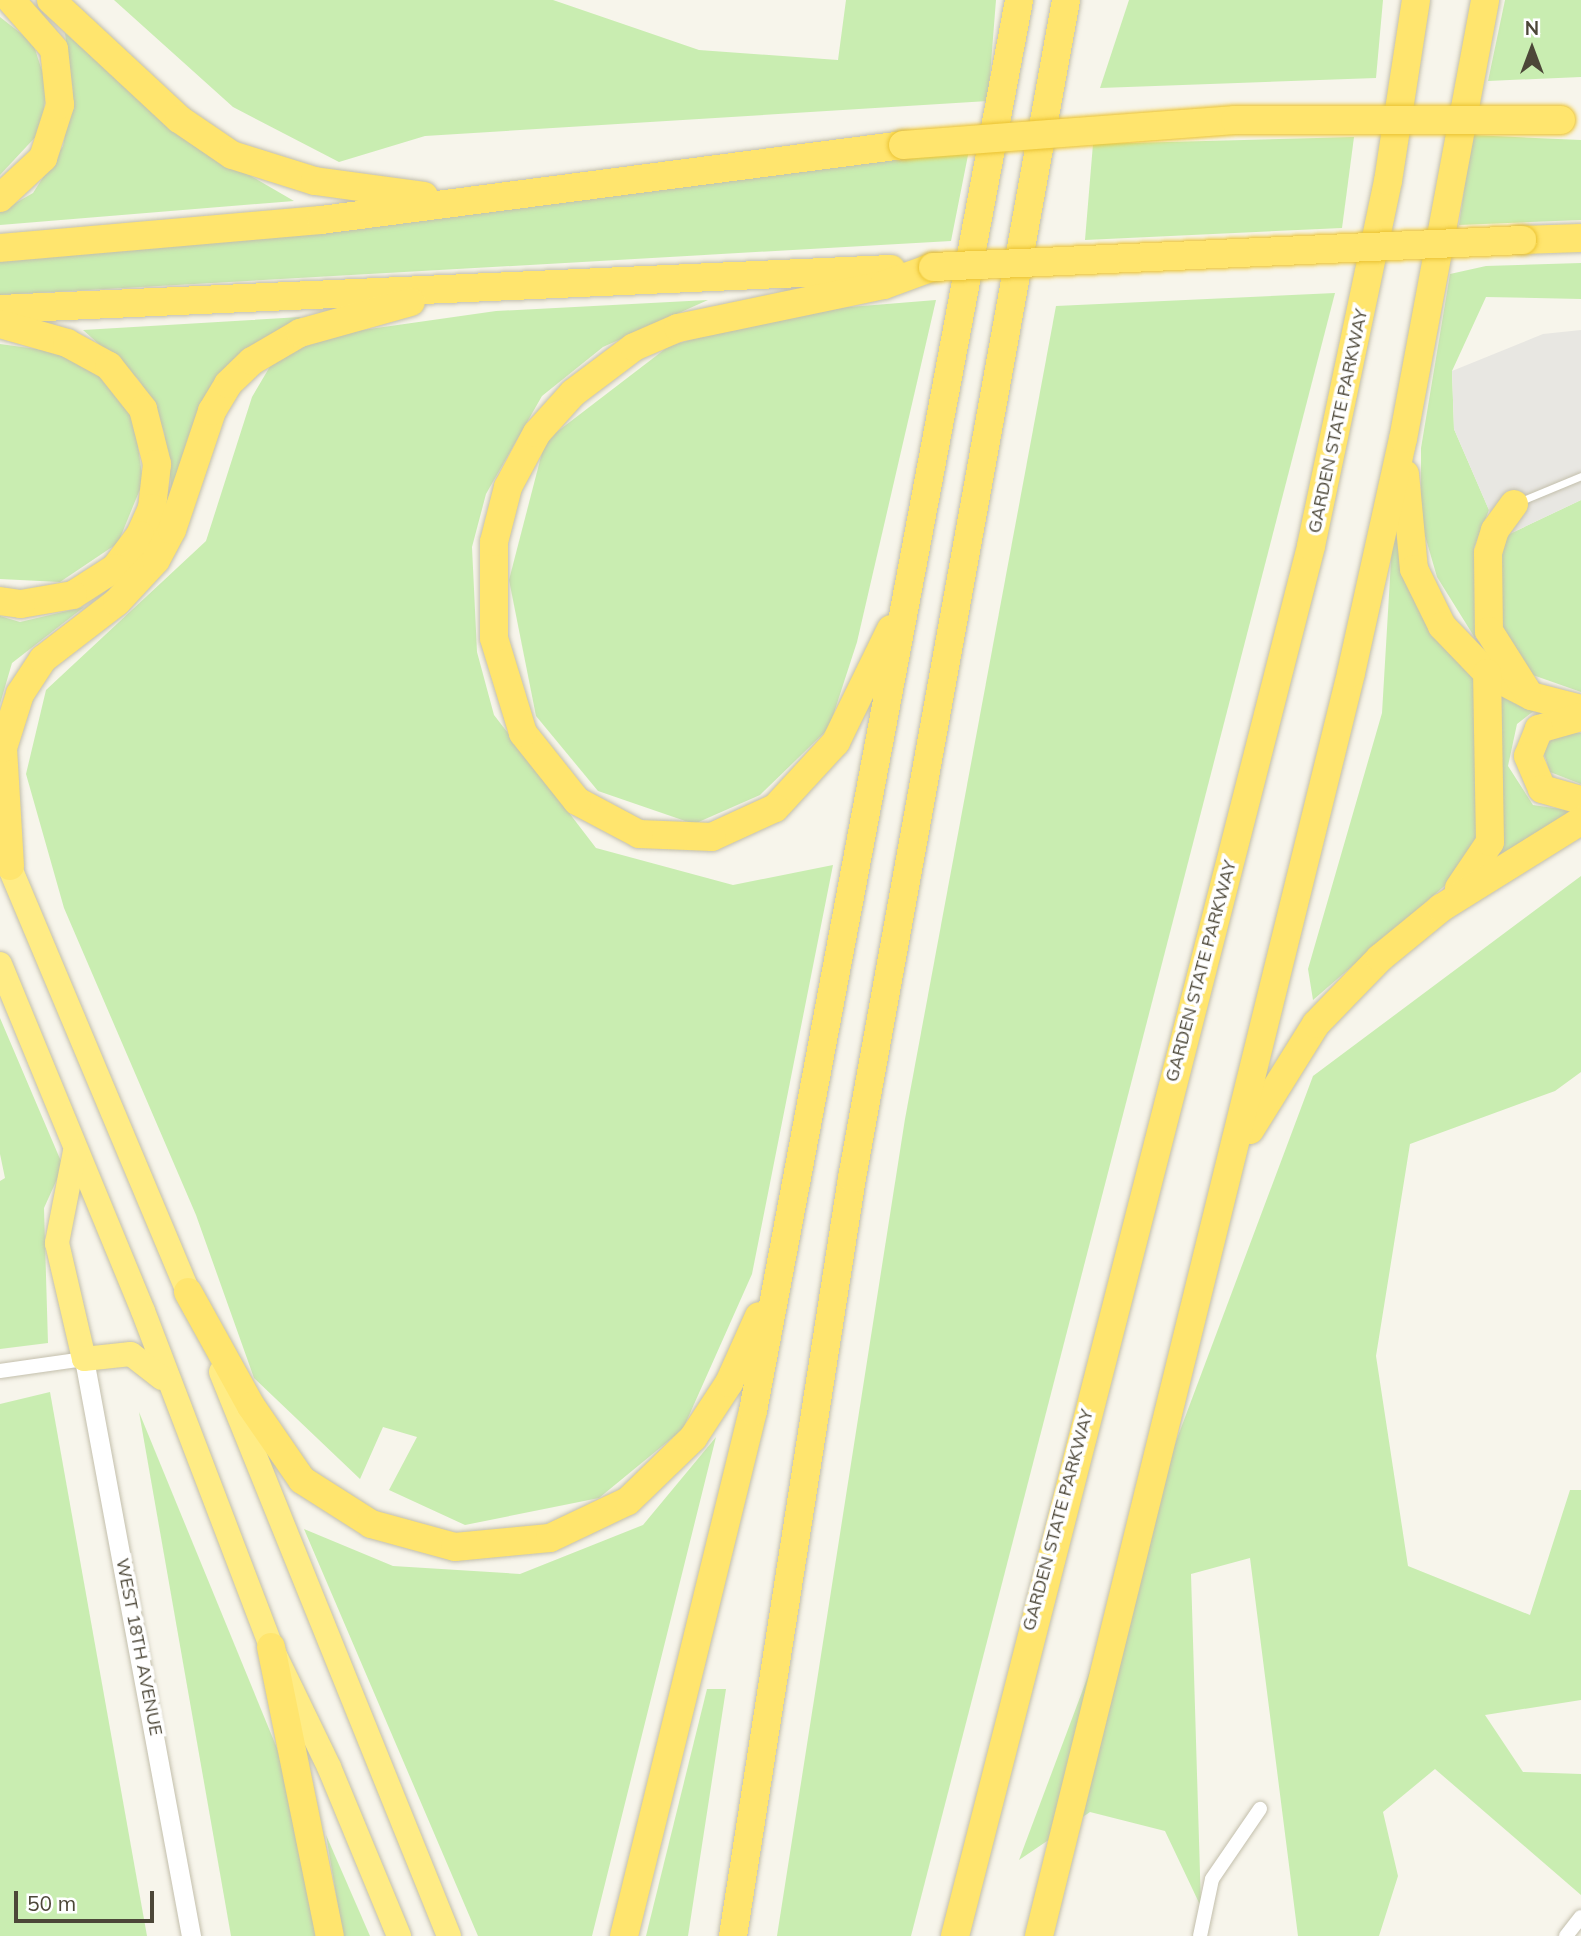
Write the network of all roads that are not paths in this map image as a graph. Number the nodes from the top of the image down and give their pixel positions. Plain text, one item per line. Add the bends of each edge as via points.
1 (11, 0) edge
2 (51, 0) edge
3 (1019, 0) edge
4 (1066, 0) edge
5 (1416, 0) edge
6 (1485, 0) edge
7 (1571, 121) edge
8 (0, 198) edge
9 (472, 201) junction
10 (1581, 238) edge
11 (0, 248) edge
12 (933, 267) junction
13 (470, 288) junction
14 (0, 309) edge
15 (0, 324) edge
16 (1403, 439) junction
17 (1581, 475) edge
18 (1514, 504) joint
19 (909, 588) junction
20 (0, 601) edge
21 (1487, 674) junction
22 (1531, 696) junction
23 (1581, 709) edge
24 (1581, 717) edge
25 (1581, 800) edge
26 (1581, 821) edge
27 (5, 855) edge
28 (1441, 908) junction
29 (0, 964) edge
30 (75, 1152) junction
31 (1233, 1160) junction
32 (776, 1279) junction
33 (188, 1292) junction
34 (84, 1359) junction
35 (0, 1371) edge
36 (167, 1384) junction
37 (271, 1647) junction
38 (1260, 1809) dead end
39 (1581, 1916) edge
40 (191, 1936) edge
41 (330, 1936) edge
42 (399, 1936) edge
43 (449, 1936) edge
44 (624, 1936) edge
45 (733, 1936) edge
46 (956, 1936) edge
47 (1039, 1936) edge
48 (1200, 1936) edge
49 (1566, 1936) edge

1 - 8 highway via 54,49 60,105 43,158
2 - 9 highway via 179,119 250,163 315,181
3 - 19 highway
4 - 45 highway via 852,1178
5 - 46 highway, GARDEN STATE PARKWAY via 1388,181 1311,546
6 - 16 highway
7 - 9 highway, bridge via 1235,120 903,145
9 - 11 highway via 154,237
10 - 12 highway, bridge
12 - 13 highway
12 - 19 highway via 884,285 678,328 634,347 554,412 521,459 498,516 491,572 502,677 539,759 596,815 639,834 689,839 755,821 818,766 853,717
13 - 14 highway
13 - 27 highway via 310,329 253,361 228,384 212,411 172,530 156,560 117,602 43,659 20,694 3,748
15 - 20 highway via 67,342 109,366 143,409 157,464 152,508 140,535 115,568 73,595 22,604
16 - 21 highway via 1409,539 1418,578 1442,626
16 - 31 highway
17 - 18 lane
18 - 22 highway via 1495,530 1488,553 1489,631 1511,674
19 - 32 highway
21 - 22 highway
21 - 28 highway via 1490,842 1477,867
22 - 23 highway
24 - 25 highway via 1539,729 1528,757 1542,789 1554,797
26 - 28 highway
27 - 33 highway
28 - 31 highway via 1380,958 1316,1024
29 - 30 highway
30 - 34 highway via 57,1243
30 - 36 highway via 143,1311
31 - 47 highway
32 - 33 highway via 729,1383 663,1472 594,1522 551,1538 481,1548 432,1544 371,1524 302,1480 251,1406
32 - 44 highway via 753,1411
33 - 43 highway
34 - 35 street
34 - 36 highway via 131,1354 153,1366
34 - 40 street, WEST 18TH AVENUE
36 - 37 highway
37 - 41 highway
37 - 42 highway via 330,1767
38 - 48 street via 1212,1879
39 - 49 street

